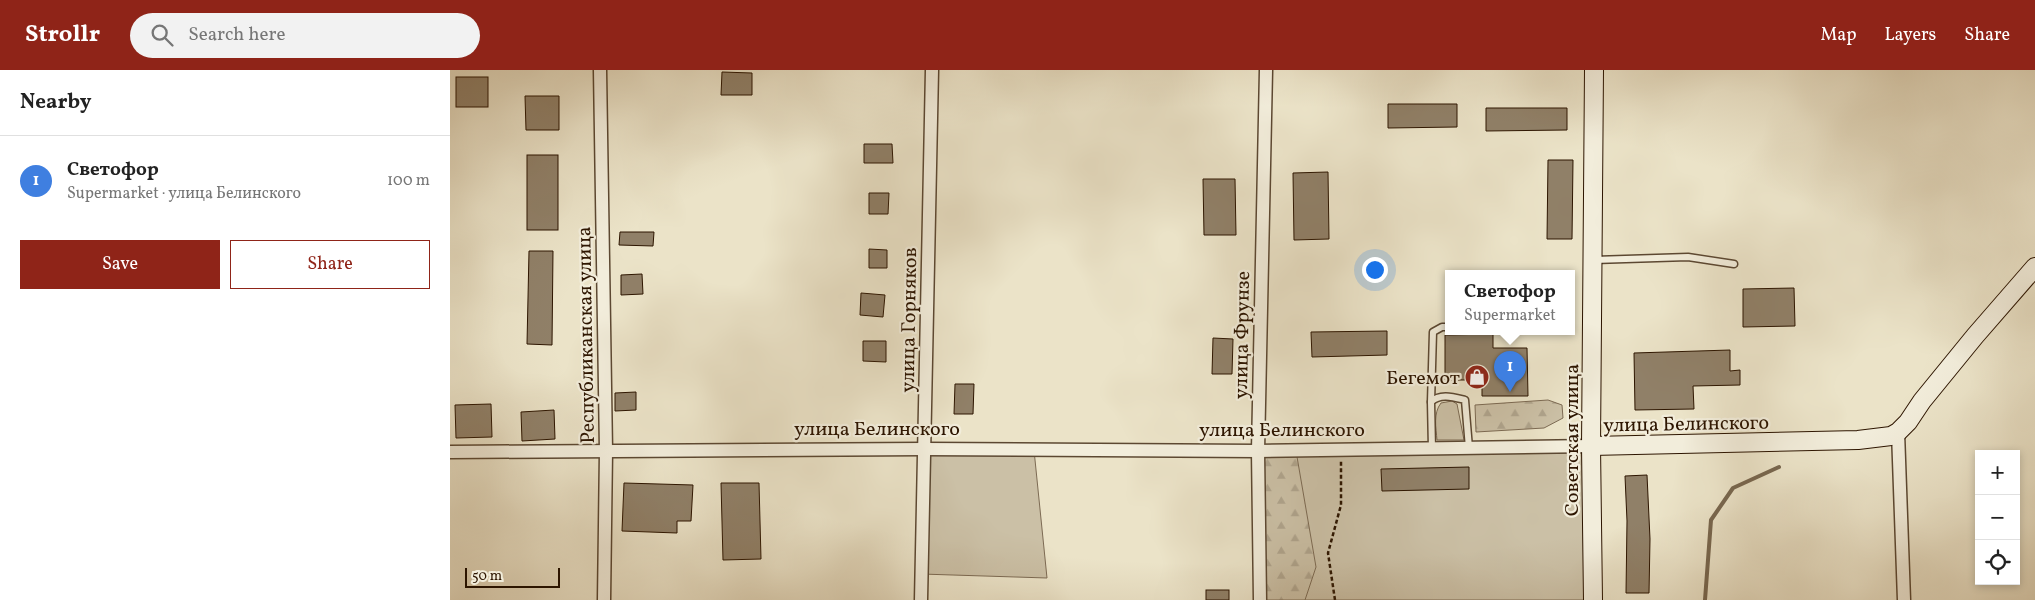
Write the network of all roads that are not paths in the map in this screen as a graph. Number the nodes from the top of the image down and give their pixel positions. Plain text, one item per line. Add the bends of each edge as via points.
1 (600, 70) edge
2 (932, 70) edge
3 (1266, 70) edge
4 (1594, 70) edge
5 (1592, 260) junction
6 (1734, 264) dead end
7 (2035, 268) edge
8 (1445, 327) edge
9 (1431, 402) junction
10 (1898, 432) junction
11 (1591, 446) junction
12 (1432, 448) junction
13 (1469, 448) junction
14 (924, 449) junction
15 (606, 451) junction
16 (1258, 451) junction
17 (450, 452) edge
18 (604, 600) edge
19 (921, 600) edge
20 (1260, 600) edge
21 (1593, 600) edge
22 (1904, 600) edge

1 - 15 street, Республиканская улица
2 - 14 street, улица Горняков
3 - 16 street, улица Фрунзе
4 - 5 street, Советская улица
5 - 6 lane via 1688,257
5 - 11 street, Советская улица
7 - 10 street
8 - 9 lane via 1433,332
9 - 12 lane
9 - 13 lane via 1446,396 1464,400
10 - 11 street, улица Белинского via 1891,436 1858,440
10 - 22 street
11 - 13 street, улица Белинского
11 - 21 street, Советская улица
12 - 13 street, улица Белинского
12 - 16 street, улица Белинского
14 - 15 street, улица Белинского
14 - 16 street, улица Белинского
14 - 19 street, улица Горняков
15 - 17 street, улица Белинского
15 - 18 street, Республиканская улица
16 - 20 street, улица Фрунзе

